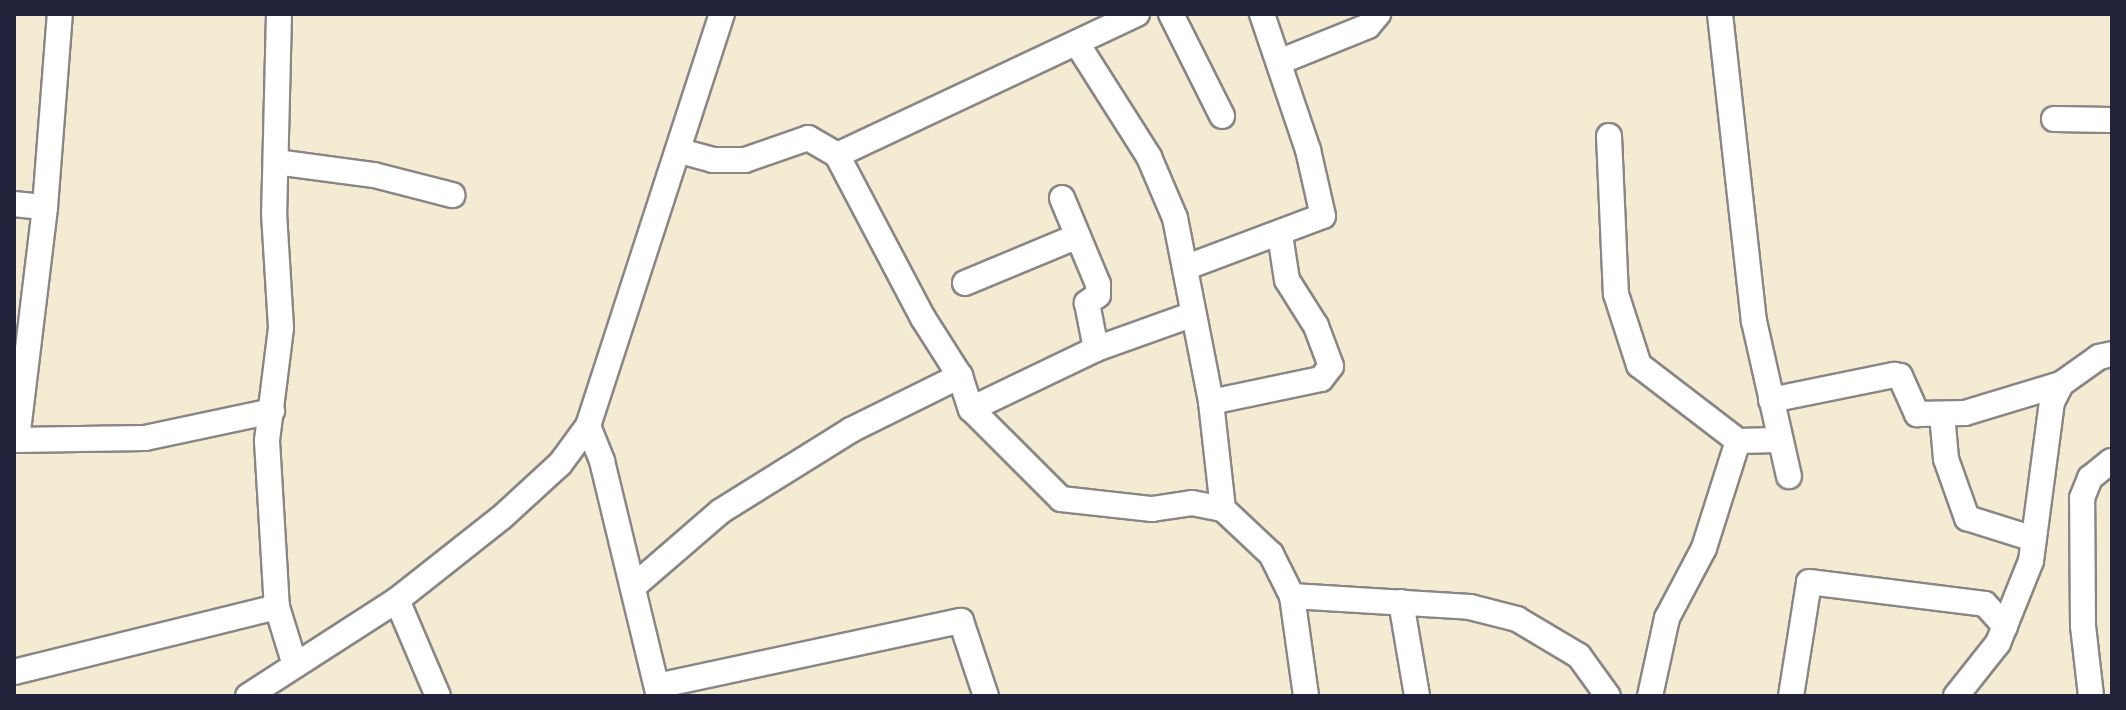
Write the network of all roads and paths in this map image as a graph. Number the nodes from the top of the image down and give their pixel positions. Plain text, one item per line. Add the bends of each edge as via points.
1 (60, 14) edge
2 (279, 14) edge
3 (1137, 14) edge
4 (1171, 14) edge
5 (1262, 14) edge
6 (1377, 14) edge
7 (1720, 14) edge
8 (714, 15) edge
9 (1078, 45) junction
10 (1279, 62) junction
11 (1222, 116) dead end
12 (2054, 119) dead end
13 (2112, 120) edge
14 (1609, 136) dead end
15 (680, 151) junction
16 (837, 155) junction
17 (276, 162) junction
18 (452, 195) dead end
19 (1062, 198) dead end
20 (14, 204) edge
21 (45, 207) junction
22 (1280, 235) junction
23 (1078, 236) junction
24 (1187, 267) junction
25 (965, 283) dead end
26 (1191, 315) junction
27 (1096, 349) junction
28 (2112, 354) edge
29 (960, 376) junction
30 (2061, 384) junction
31 (1771, 400) junction
32 (1211, 402) junction
33 (971, 409) junction
34 (272, 411) junction
35 (1942, 414) junction
36 (588, 426) junction
37 (15, 440) edge
38 (1778, 440) junction
39 (1738, 441) junction
40 (2111, 461) edge
41 (1789, 476) dead end
42 (1223, 509) junction
43 (2034, 539) junction
44 (633, 587) junction
45 (1292, 596) junction
46 (397, 600) junction
47 (1401, 602) junction
48 (277, 607) junction
49 (2005, 626) junction
50 (295, 665) junction
51 (14, 672) edge
52 (658, 691) edge
53 (248, 696) edge
54 (438, 696) edge
55 (986, 696) edge
56 (1306, 696) edge
57 (1417, 696) edge
58 (1608, 696) edge
59 (1650, 696) edge
60 (1791, 696) edge
61 (1956, 696) edge
62 (2091, 696) edge

1 - 21 street
2 - 17 street
3 - 9 street
4 - 11 street
5 - 10 street
6 - 10 street via 1368,26
7 - 31 street via 1754,321
8 - 15 street
9 - 16 street
9 - 24 street via 1149,157 1175,218
10 - 22 street via 1324,215
12 - 13 street
14 - 39 street via 1616,294 1639,365
15 - 16 street via 713,160 745,160 808,138
15 - 36 street
16 - 29 street via 923,318
17 - 18 street via 374,175
17 - 34 street via 281,328
19 - 23 street
20 - 21 street
21 - 37 street
22 - 24 street
22 - 32 street via 1287,280 1316,326 1331,366 1321,379
23 - 25 street
23 - 27 street via 1099,291 1087,303
24 - 26 street
26 - 27 street
26 - 32 street
27 - 33 street
28 - 30 street via 2099,357
29 - 33 street
29 - 44 street via 851,430 721,511
30 - 35 street via 2013,401
30 - 43 street via 2052,402
31 - 35 street via 1894,375 1900,376 1917,414
31 - 38 street
32 - 42 street
33 - 42 street via 1061,499 1152,509 1192,503
34 - 37 street via 145,438
34 - 48 street via 267,441
35 - 43 street via 1946,459 1967,518
36 - 44 street via 602,461
36 - 46 street via 560,464 501,518
38 - 39 street
38 - 41 street
39 - 59 street via 1704,548 1667,618
40 - 62 street via 2090,478 2082,498 2083,626
42 - 45 street via 1271,554
43 - 49 street
44 - 52 street
45 - 47 street
45 - 56 street
46 - 50 street
46 - 54 street
47 - 57 street
47 - 58 street via 1470,607 1517,619 1579,656
48 - 50 street
48 - 51 street
49 - 60 street via 1985,604 1809,582
49 - 61 street via 1998,643
50 - 53 street
52 - 55 street via 961,621

